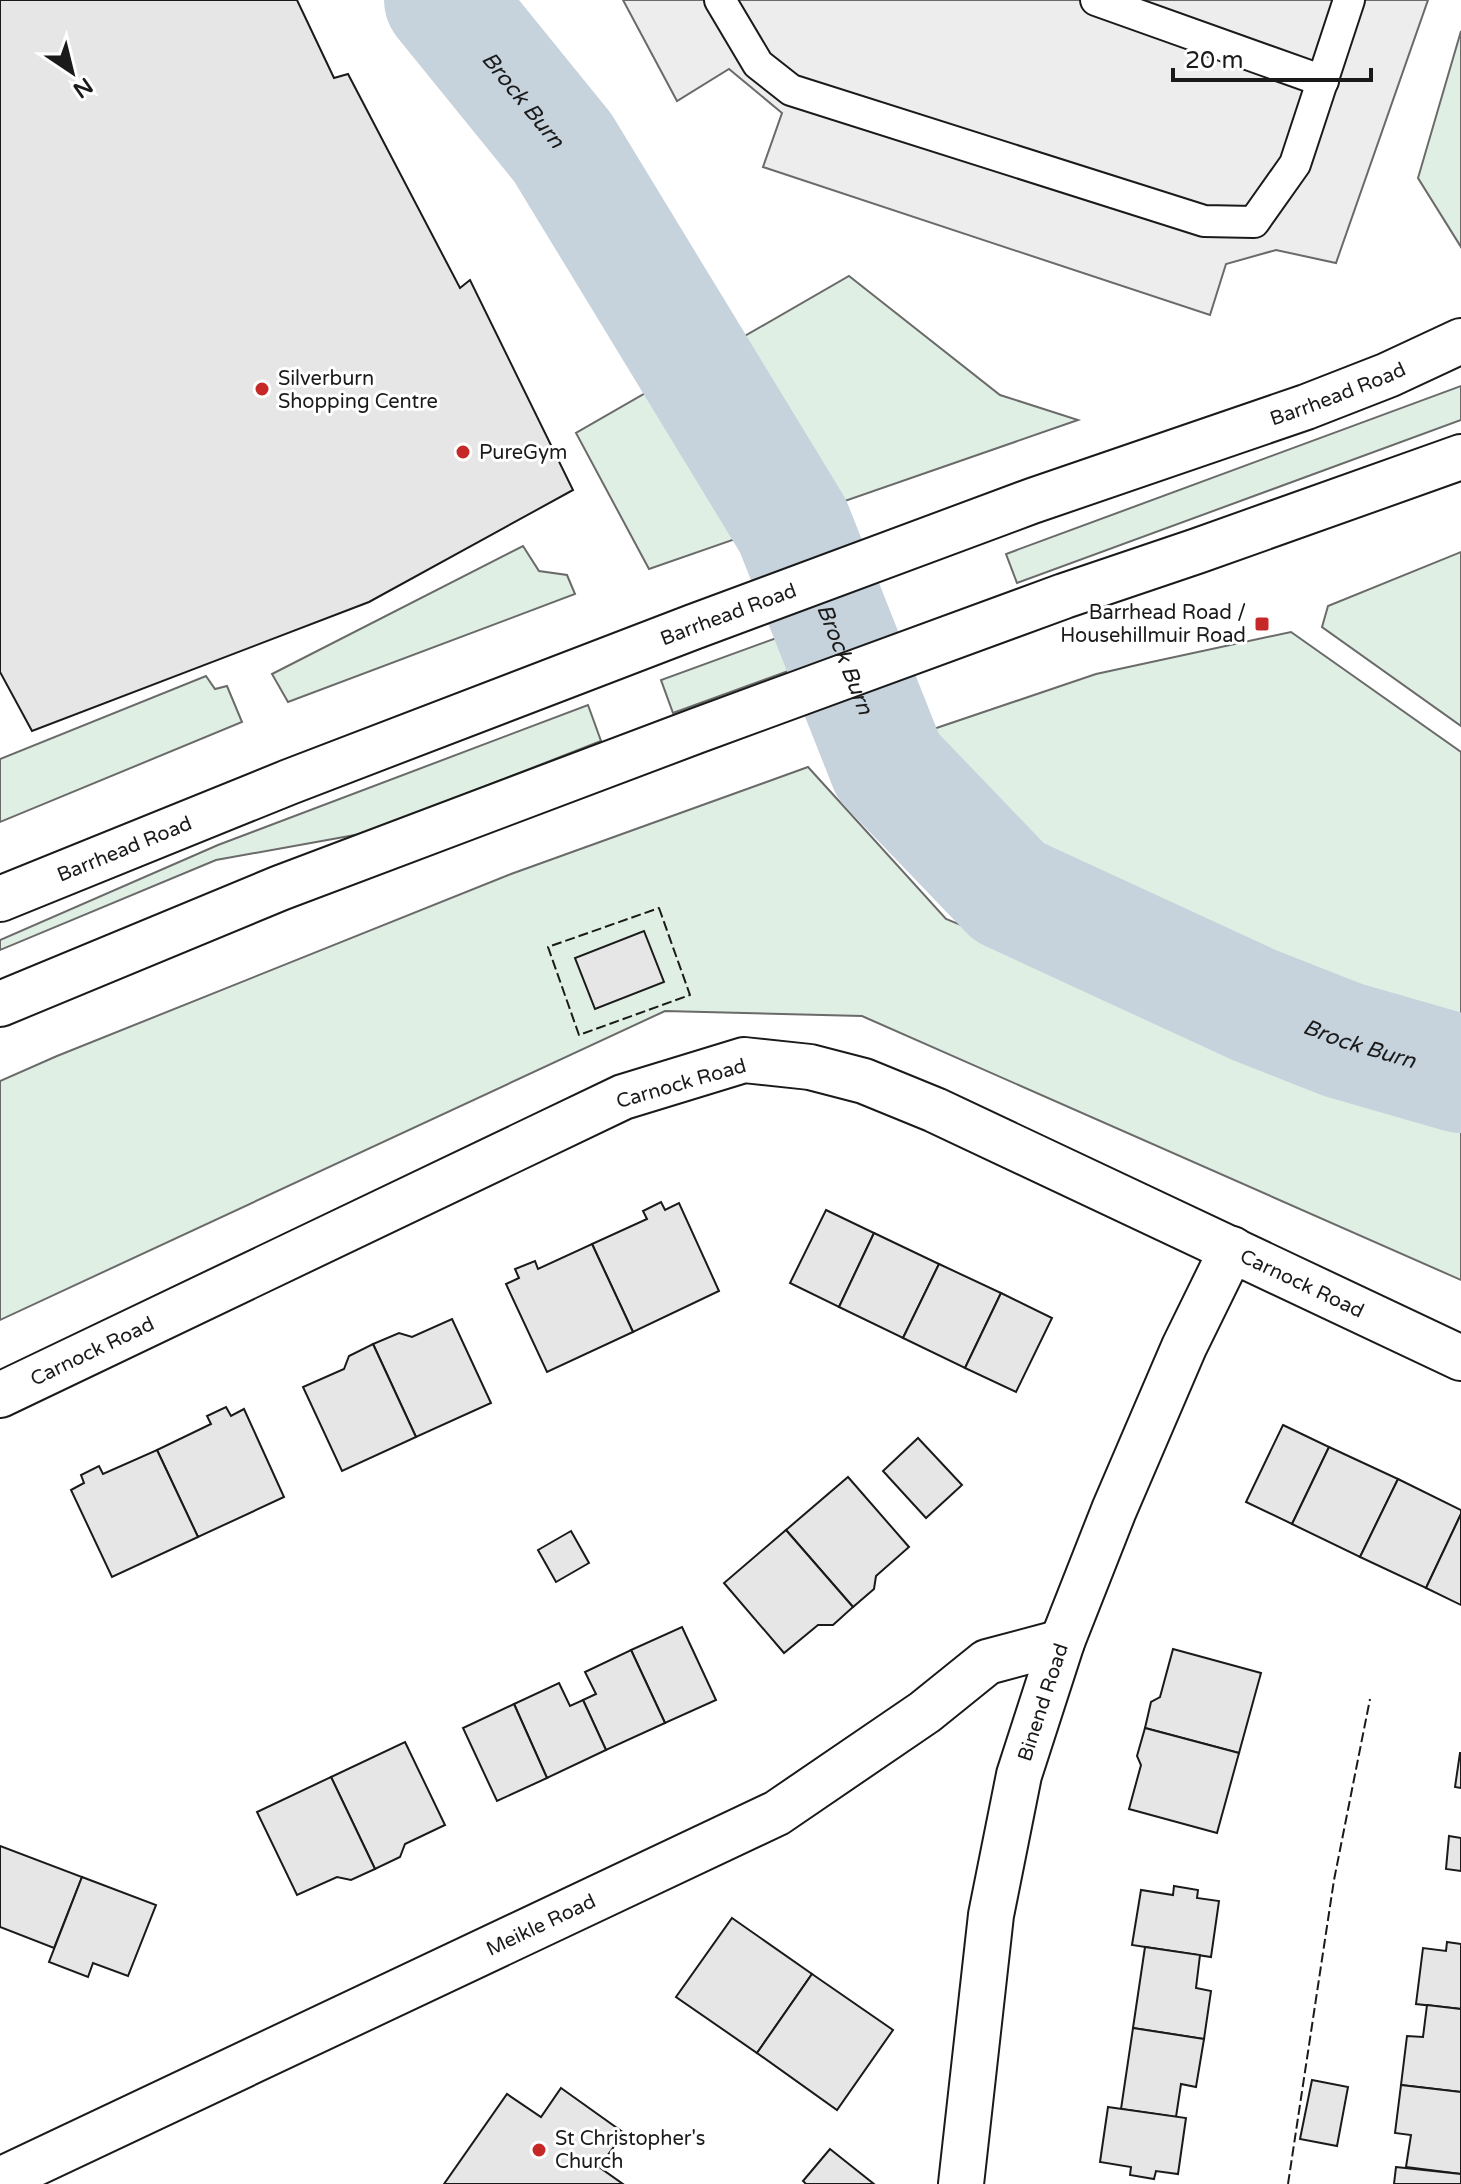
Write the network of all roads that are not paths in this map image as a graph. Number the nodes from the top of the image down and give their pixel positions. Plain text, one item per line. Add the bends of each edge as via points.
1 (720, 0) edge
2 (1096, 0) edge
3 (1349, 0) edge
4 (1323, 81) junction
5 (1461, 341) edge
6 (1461, 457) edge
7 (0, 899) edge
8 (0, 1004) edge
9 (1232, 1249) junction
10 (1461, 1358) edge
11 (0, 1395) edge
12 (1062, 1642) junction
13 (0, 2180) edge
14 (961, 2184) edge

1 - 4 lane via 758,64 791,90 1204,221 1254,222 1295,164
2 - 4 lane
3 - 4 lane
5 - 7 street, Barrhead Road via 1306,407 1032,501 693,627
6 - 8 street via 719,723 280,888
9 - 10 street, Carnock Road
9 - 11 street, Carnock Road via 864,1081 810,1067 744,1060 623,1097
9 - 12 street, Binend Road via 1178,1360
12 - 13 street, Meikle Road via 987,1662 925,1712 777,1813
12 - 14 street, Binend Road via 1019,1775 991,1915

